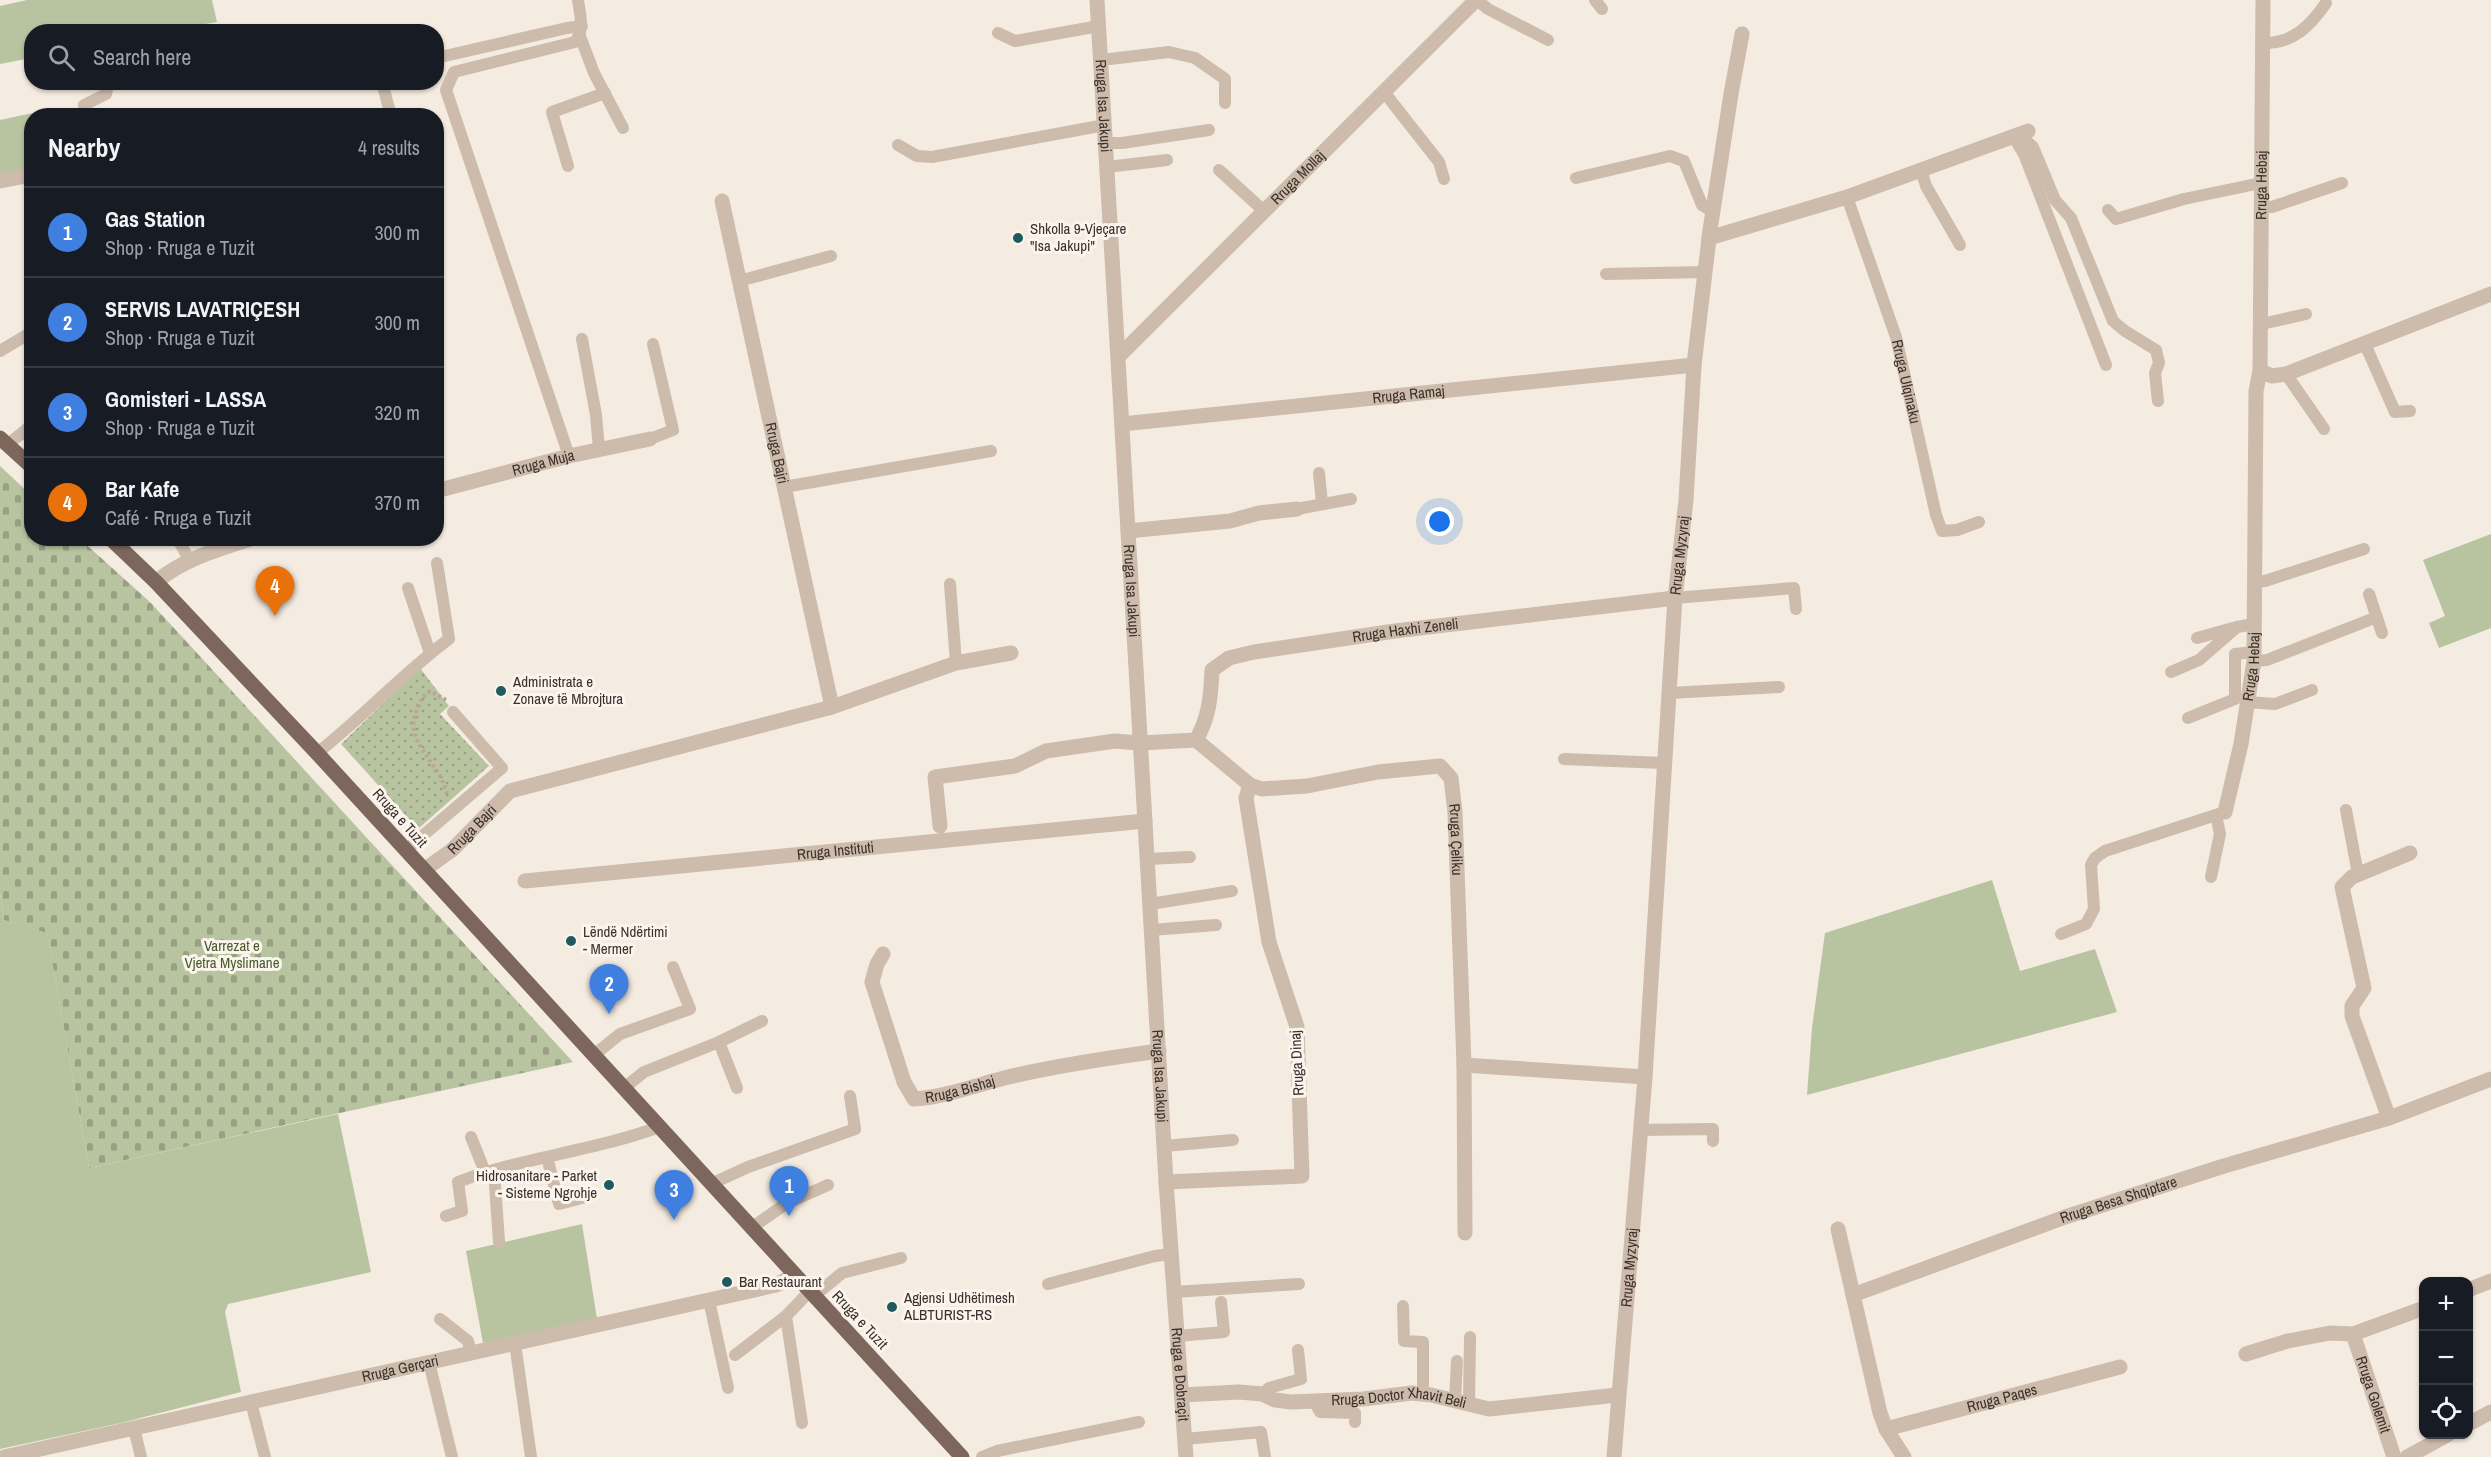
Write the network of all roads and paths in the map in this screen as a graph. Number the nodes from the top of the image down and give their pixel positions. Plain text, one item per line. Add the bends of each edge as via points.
1 (578, 0) edge
2 (1097, 0) edge
3 (1477, 0) edge
4 (2263, 0) edge
5 (2326, 3) dead end
6 (1099, 26) junction
7 (998, 33) dead end
8 (1742, 34) dead end
9 (579, 35) junction
10 (1548, 40) dead end
11 (2262, 43) junction
12 (444, 56) edge
13 (1101, 60) junction
14 (107, 90) edge
15 (384, 90) edge
16 (1384, 92) junction
17 (604, 93) junction
18 (1225, 103) dead end
19 (85, 108) edge
20 (389, 108) edge
21 (1105, 125) junction
22 (622, 128) dead end
23 (1209, 130) dead end
24 (2020, 134) junction
25 (1106, 143) junction
26 (898, 145) dead end
27 (1167, 160) dead end
28 (568, 166) dead end
29 (1107, 167) junction
30 (1219, 170) dead end
31 (1921, 170) junction
32 (24, 176) edge
33 (1576, 178) dead end
34 (1444, 179) dead end
35 (0, 181) edge
36 (2261, 183) junction
37 (2342, 183) dead end
38 (1847, 197) junction
39 (722, 201) dead end
40 (2261, 206) junction
41 (2108, 210) dead end
42 (1264, 211) junction
43 (1714, 212) junction
44 (1709, 238) junction
45 (1960, 245) dead end
46 (831, 256) dead end
47 (1706, 272) junction
48 (1606, 274) dead end
49 (739, 280) junction
50 (2491, 294) edge
51 (2306, 314) dead end
52 (2260, 323) junction
53 (24, 337) edge
54 (582, 339) dead end
55 (653, 344) dead end
56 (2366, 344) junction
57 (0, 351) edge
58 (1118, 357) junction
59 (1694, 365) junction
60 (2106, 365) dead end
61 (2260, 371) junction
62 (2286, 374) junction
63 (2158, 401) dead end
64 (2410, 411) dead end
65 (1122, 424) junction
66 (2324, 429) dead end
67 (24, 430) edge
68 (650, 439) joint
69 (4, 442) edge
70 (599, 449) junction
71 (991, 452) dead end
72 (569, 456) junction
73 (24, 460) edge
74 (1319, 473) dead end
75 (784, 487) junction
76 (444, 489) edge
77 (1351, 499) dead end
78 (1322, 503) junction
79 (1297, 508) joint
80 (1979, 522) dead end
81 (1128, 531) junction
82 (118, 546) edge
83 (182, 546) edge
84 (229, 546) edge
85 (2364, 549) dead end
86 (189, 559) junction
87 (437, 563) dead end
88 (156, 582) junction
89 (2254, 582) junction
90 (950, 584) dead end
91 (408, 588) dead end
92 (2369, 594) dead end
93 (1675, 598) junction
94 (1796, 609) dead end
95 (2377, 617) junction
96 (2254, 624) junction
97 (2237, 627) junction
98 (2382, 633) dead end
99 (2197, 638) dead end
100 (430, 653) junction
101 (1011, 653) dead end
102 (2254, 656) junction
103 (956, 663) junction
104 (2171, 672) dead end
105 (1779, 687) dead end
106 (2312, 690) dead end
107 (1669, 693) junction
108 (2247, 702) junction
109 (832, 707) junction
110 (453, 712) joint
111 (2188, 718) dead end
112 (1196, 740) junction
113 (1140, 743) junction
114 (317, 753) junction
115 (1564, 759) dead end
116 (1664, 764) junction
117 (1250, 785) junction
118 (2346, 810) dead end
119 (450, 813) junction
120 (2220, 814) junction
121 (1145, 821) junction
122 (940, 826) dead end
123 (406, 850) junction
124 (2410, 853) dead end
125 (1190, 857) dead end
126 (1147, 859) junction
127 (424, 870) junction
128 (2358, 874) junction
129 (2211, 877) dead end
130 (525, 881) dead end
131 (1232, 891) dead end
132 (1150, 904) junction
133 (1216, 926) dead end
134 (1151, 930) junction
135 (2061, 934) dead end
136 (883, 954) dead end
137 (673, 967) dead end
138 (762, 1021) dead end
139 (719, 1042) junction
140 (1159, 1051) junction
141 (594, 1055) junction
142 (1464, 1065) junction
143 (1645, 1077) junction
144 (2491, 1079) edge
145 (624, 1088) junction
146 (737, 1088) dead end
147 (850, 1096) dead end
148 (2389, 1118) junction
149 (659, 1127) junction
150 (1640, 1130) junction
151 (471, 1137) dead end
152 (1233, 1140) dead end
153 (1713, 1141) dead end
154 (1164, 1146) junction
155 (547, 1156) junction
156 (489, 1171) junction
157 (1166, 1182) junction
158 (711, 1184) junction
159 (828, 1185) dead end
160 (586, 1197) dead end
161 (446, 1216) dead end
162 (751, 1227) junction
163 (1839, 1229) dead end
164 (1465, 1233) dead end
165 (499, 1242) dead end
166 (1171, 1254) junction
167 (901, 1258) dead end
168 (795, 1275) junction
169 (2491, 1281) edge
170 (1048, 1284) dead end
171 (1299, 1284) dead end
172 (2473, 1288) edge
173 (1174, 1292) junction
174 (812, 1293) junction
175 (1853, 1295) junction
176 (709, 1300) junction
177 (1221, 1302) dead end
178 (1402, 1306) dead end
179 (2419, 1310) edge
180 (786, 1316) junction
181 (440, 1319) dead end
182 (2353, 1334) junction
183 (1177, 1335) junction
184 (1470, 1337) dead end
185 (515, 1343) junction
186 (1299, 1350) dead end
187 (471, 1353) junction
188 (2246, 1354) dead end
189 (735, 1355) dead end
190 (1457, 1361) dead end
191 (429, 1362) junction
192 (2120, 1367) dead end
193 (728, 1388) dead end
194 (1262, 1394) junction
195 (1423, 1394) junction
196 (1182, 1395) junction
197 (1617, 1395) junction
198 (1314, 1401) junction
199 (251, 1402) junction
200 (1462, 1402) junction
201 (2491, 1412) edge
202 (1140, 1422) dead end
203 (1354, 1422) dead end
204 (2473, 1422) edge
205 (802, 1423) dead end
206 (134, 1428) junction
207 (1886, 1429) junction
208 (1185, 1439) junction
209 (2440, 1439) edge
210 (1000, 1454) edge
211 (4, 1457) edge
212 (141, 1457) edge
213 (265, 1457) edge
214 (452, 1457) edge
215 (531, 1457) edge
216 (962, 1457) edge
217 (982, 1457) edge
218 (1186, 1457) edge
219 (1265, 1457) edge
220 (1614, 1457) edge
221 (1904, 1457) edge
222 (2394, 1457) edge
223 (2407, 1457) edge

1 - 9 lane
2 - 6 street, Rruga Isa Jakupi
3 - 10 lane
3 - 16 street, Rruga Mollaj
4 - 11 street, Rruga Hebaj
5 - 11 lane via 2312,22 2292,38 2275,44
6 - 7 lane via 1015,41
6 - 13 street, Rruga Isa Jakupi
8 - 43 street, Rruga Myzyraj
9 - 12 lane via 567,28
9 - 17 lane
9 - 72 lane via 454,72 446,90
11 - 36 street, Rruga Hebaj
13 - 18 lane via 1169,52 1195,58 1225,79
13 - 21 street, Rruga Isa Jakupi
14 - 19 lane
15 - 20 lane
16 - 34 lane via 1439,162
16 - 42 street, Rruga Mollaj
17 - 22 lane
17 - 28 lane via 552,112
21 - 25 street, Rruga Isa Jakupi
21 - 26 lane via 932,157 917,156
23 - 25 lane
24 - 31 street
24 - 60 lane via 2024,154
24 - 63 lane via 2033,147 2055,200 2071,218 2113,321 2156,350
25 - 29 street, Rruga Isa Jakupi
27 - 29 lane
29 - 58 street, Rruga Isa Jakupi
30 - 42 lane
31 - 38 street
31 - 45 lane
32 - 35 street
33 - 43 lane via 1670,156 1684,161 1702,205
36 - 40 street, Rruga Hebaj
36 - 41 lane via 2184,199 2116,219
37 - 40 lane via 2272,207
38 - 44 street
38 - 80 lane, Rruga Ulqinaku via 1896,337 1942,531
39 - 49 street, Rruga Bajri
40 - 52 street, Rruga Hebaj
42 - 58 street, Rruga Mollaj
43 - 44 street, Rruga Myzyraj
44 - 47 street, Rruga Myzyraj
46 - 49 lane
47 - 48 lane
47 - 59 street, Rruga Myzyraj
49 - 75 street, Rruga Bajri
50 - 56 street
51 - 52 lane
52 - 61 street, Rruga Hebaj
53 - 57 lane
54 - 70 lane
55 - 68 lane via 673,430
56 - 62 street
56 - 64 lane via 2395,412
58 - 65 street, Rruga Isa Jakupi
59 - 65 street, Rruga Ramaj
59 - 93 street, Rruga Myzyraj
61 - 62 street via 2272,376
61 - 89 street, Rruga Hebaj via 2256,392
62 - 66 lane
65 - 81 street, Rruga Isa Jakupi
67 - 69 lane
68 - 70 street, Rruga Muja
69 - 73 main road
70 - 72 street, Rruga Muja
71 - 75 lane
72 - 76 street, Rruga Muja
74 - 78 lane
75 - 109 street, Rruga Bajri
77 - 78 lane
78 - 79 lane
79 - 81 street via 1230,521
81 - 113 street, Rruga Isa Jakupi
82 - 88 main road, Rruga e Tuzit
83 - 86 lane
84 - 86 street
85 - 89 lane
86 - 88 street
87 - 100 lane via 449,639
88 - 114 main road, Rruga e Tuzit
89 - 96 street, Rruga Hebaj
90 - 103 lane
91 - 100 lane
92 - 95 lane
93 - 94 lane via 1794,588
93 - 107 street, Rruga Myzyraj
93 - 112 street, Rruga Haxhi Zeneli via 1395,631 1229,658 1212,670 1211,698 1205,724
95 - 98 lane
95 - 102 lane via 2267,660
96 - 97 lane
96 - 102 street, Rruga Hebaj
97 - 99 lane
97 - 104 lane via 2199,660
100 - 114 lane
101 - 103 street, Rruga Bajri
102 - 108 street, Rruga Hebaj
102 - 111 lane via 2235,654 2235,699
103 - 109 street, Rruga Bajri
105 - 107 lane
106 - 108 lane via 2275,704
107 - 116 street, Rruga Myzyraj
108 - 120 street, Rruga Hebaj via 2241,744
109 - 127 street, Rruga Bajri via 510,790 452,850
110 - 119 lane via 502,768
110 - 119 path via 445,699 430,691 418,705 412,727 440,775
112 - 113 street
112 - 117 street
113 - 121 street, Rruga Isa Jakupi
113 - 122 street via 1115,741 1046,751 1015,765 935,777
114 - 123 main road, Rruga e Tuzit
115 - 116 lane
116 - 143 street, Rruga Myzyraj
117 - 142 street, Rruga Çeliku via 1262,789 1307,786 1422,766 1440,766 1451,778
117 - 157 street, Rruga Dinaj via 1246,798 1269,942 1297,1027 1302,1176
118 - 128 lane
119 - 123 lane
120 - 129 lane
120 - 135 lane via 2105,851 2095,858 2091,865 2094,909 2086,924
121 - 126 street, Rruga Isa Jakupi
121 - 130 street, Rruga Instituti
123 - 127 main road, Rruga e Tuzit
124 - 128 street
125 - 126 lane
126 - 132 street, Rruga Isa Jakupi
127 - 141 main road, Rruga e Tuzit
128 - 148 street via 2342,887 2364,988 2352,1006 2352,1016
131 - 132 lane
132 - 134 street, Rruga Isa Jakupi
133 - 134 lane
134 - 140 street, Rruga Isa Jakupi
136 - 140 street, Rruga Bishaj via 873,982 904,1082 914,1099 1005,1078
137 - 141 lane via 690,1009 620,1034
138 - 139 lane
139 - 145 lane via 644,1072
139 - 146 lane
140 - 154 street, Rruga Isa Jakupi
141 - 145 main road, Rruga e Tuzit
142 - 143 street
142 - 164 street, Rruga Çeliku
143 - 150 street, Rruga Myzyraj
144 - 148 street, Rruga Besa Shqiptare
145 - 149 main road, Rruga e Tuzit
147 - 158 lane via 855,1129
148 - 175 street, Rruga Besa Shqiptare via 2065,1217
149 - 155 lane
149 - 158 main road, Rruga e Tuzit
150 - 153 lane via 1713,1129
150 - 197 street, Rruga Myzyraj
151 - 156 lane
152 - 154 lane
154 - 157 street, Rruga Isa Jakupi
155 - 156 lane
155 - 160 lane via 560,1204
156 - 161 lane via 458,1182 462,1211
156 - 165 lane
157 - 166 street, Rruga e Dobraçit
158 - 162 main road, Rruga e Tuzit
159 - 162 lane via 788,1203
162 - 168 main road, Rruga e Tuzit
163 - 175 street
166 - 170 lane
166 - 173 street, Rruga e Dobraçit
167 - 174 lane via 842,1273
168 - 174 main road, Rruga e Tuzit
168 - 176 street, Rruga Gerçari via 776,1285
169 - 172 street
171 - 173 lane
173 - 183 street, Rruga e Dobraçit
174 - 180 lane
174 - 216 main road, Rruga e Tuzit
175 - 207 street
176 - 185 street, Rruga Gerçari
176 - 193 lane
177 - 183 lane via 1224,1332
178 - 195 lane via 1404,1341 1423,1342
179 - 182 street
180 - 189 lane
180 - 205 lane
181 - 187 lane via 468,1341
182 - 188 street via 2330,1333
182 - 222 street, Rruga Golemit
183 - 196 street, Rruga e Dobraçit
184 - 200 lane
185 - 187 street, Rruga Gerçari
185 - 215 lane
186 - 194 lane via 1300,1379 1269,1388
187 - 191 street, Rruga Gerçari
190 - 200 lane
191 - 199 street, Rruga Gerçari
191 - 214 lane
192 - 207 street, Rruga Paqes
194 - 196 street, Rruga Doctor Xhavit Beli
194 - 198 street, Rruga Doctor Xhavit Beli via 1275,1400
195 - 198 street, Rruga Doctor Xhavit Beli
195 - 200 street, Rruga Doctor Xhavit Beli
196 - 208 street, Rruga e Dobraçit
197 - 200 street, Rruga Doctor Xhavit Beli via 1507,1408
197 - 220 street, Rruga Myzyraj
198 - 203 lane via 1320,1412 1355,1413
199 - 206 street, Rruga Gerçari
199 - 213 lane
201 - 204 street
202 - 210 lane
206 - 211 street, Rruga Gerçari
206 - 212 lane
207 - 221 street
208 - 218 street, Rruga e Dobraçit
208 - 219 lane via 1261,1432
209 - 223 street
210 - 217 lane

